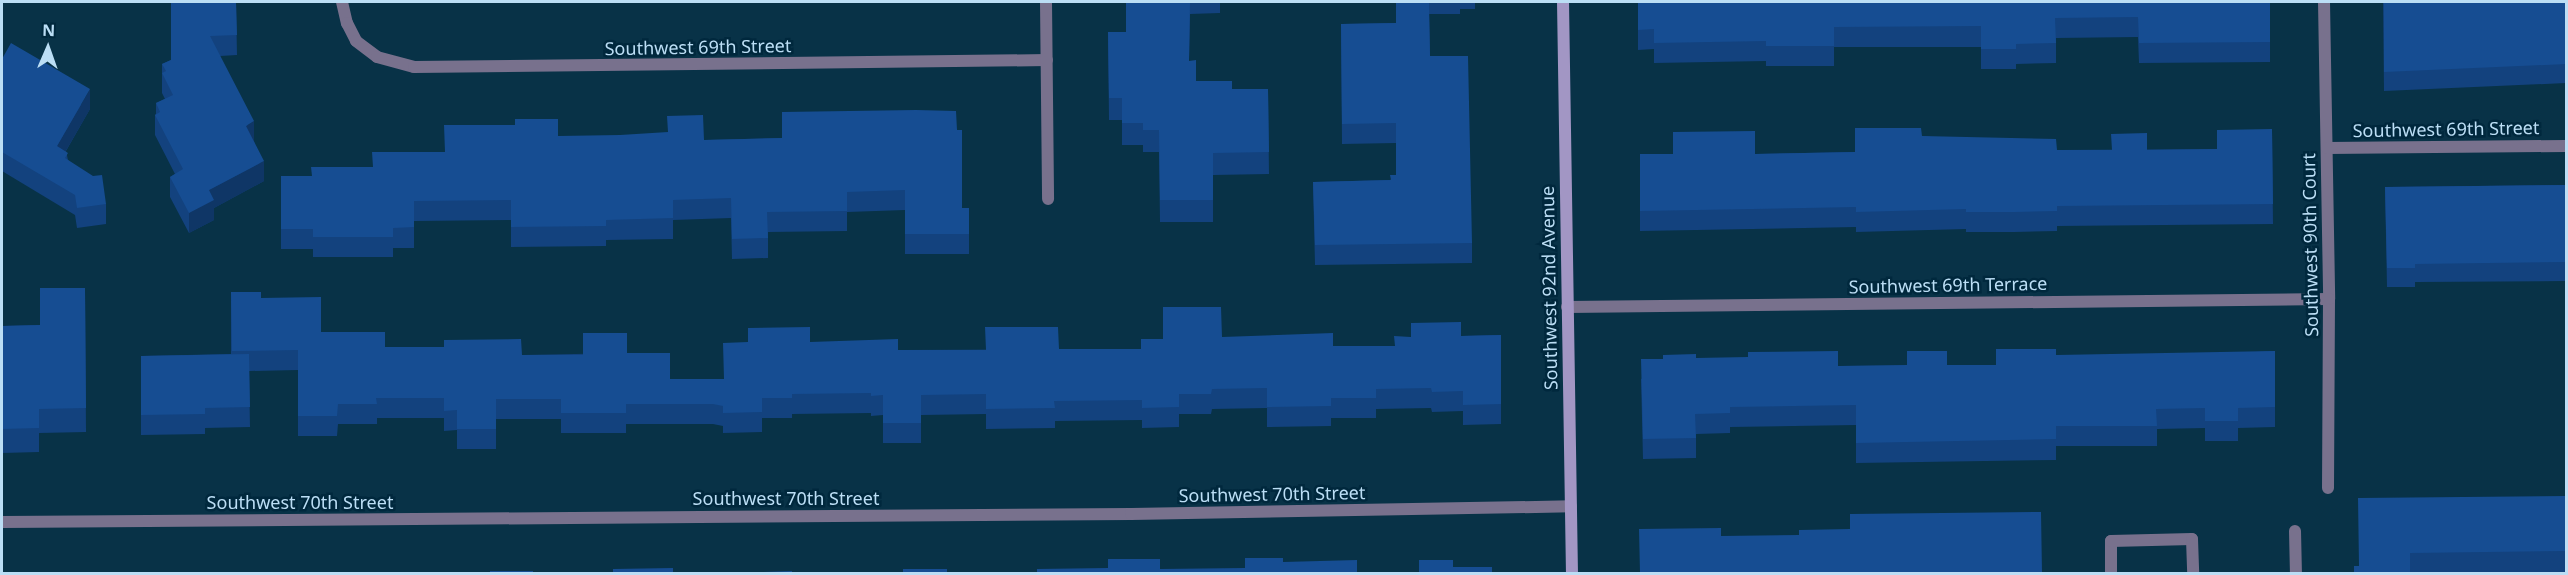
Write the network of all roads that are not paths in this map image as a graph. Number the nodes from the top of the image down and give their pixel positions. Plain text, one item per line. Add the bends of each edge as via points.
1 (342, 2) edge
2 (1047, 2) edge
3 (1563, 2) edge
4 (2324, 2) edge
5 (1047, 60) junction
6 (2566, 146) edge
7 (2326, 148) junction
8 (1048, 199) dead end
9 (2329, 299) junction
10 (1568, 307) junction
11 (2328, 488) dead end
12 (1571, 506) junction
13 (2, 522) edge
14 (2295, 531) dead end
15 (1572, 573) edge
16 (2111, 573) edge
17 (2193, 573) edge
18 (2296, 573) edge

1 - 5 street, Southwest 69th Street via 356,41 377,57 414,68
2 - 5 street
3 - 10 street, Southwest 92nd Avenue
4 - 7 street, Southwest 90th Court
5 - 8 street
6 - 7 street, Southwest 69th Street
7 - 9 street, Southwest 90th Court
9 - 10 street, Southwest 69th Terrace
9 - 11 street, Southwest 90th Court
10 - 12 street, Southwest 92nd Avenue
12 - 13 street, Southwest 70th Street via 1131,514
12 - 15 street, Southwest 92nd Avenue
14 - 18 street
16 - 17 street via 2111,541 2192,539

